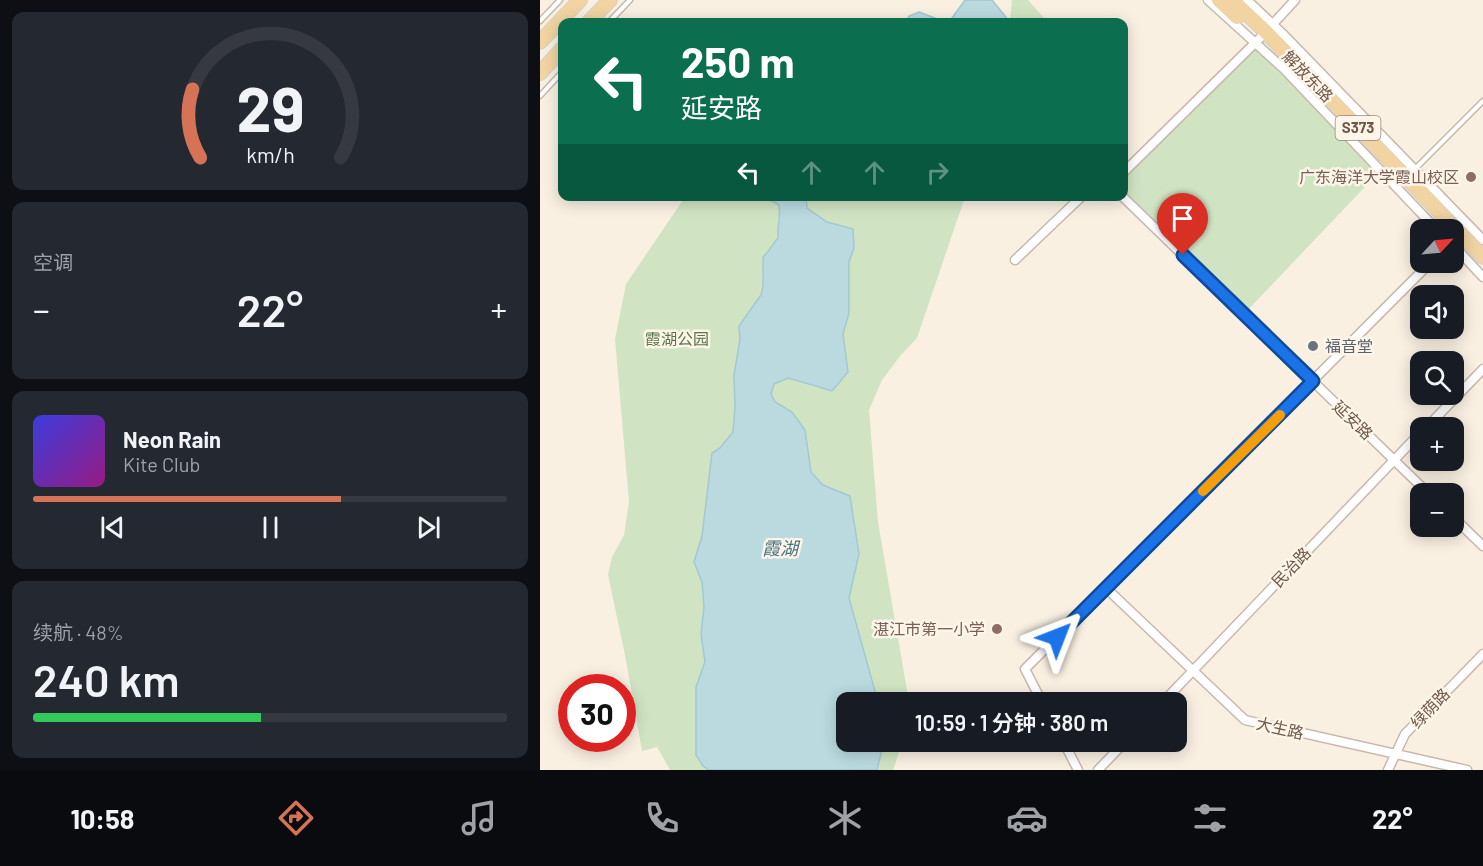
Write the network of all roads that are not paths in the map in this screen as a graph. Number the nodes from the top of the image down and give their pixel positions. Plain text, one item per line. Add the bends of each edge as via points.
1 (560, 0) edge
2 (580, 0) edge
3 (610, 0) edge
4 (630, 0) edge
5 (1208, 0) edge
6 (1219, 0) edge
7 (1232, 0) edge
8 (1247, 0) edge
9 (1295, 0) edge
10 (563, 18) edge
11 (593, 18) edge
12 (613, 18) edge
13 (540, 21) edge
14 (558, 23) edge
15 (1265, 31) junction
16 (540, 42) edge
17 (558, 54) edge
18 (540, 73) edge
19 (558, 76) edge
20 (540, 96) edge
21 (1483, 101) edge
22 (1128, 168) edge
23 (1414, 170) junction
24 (1077, 201) edge
25 (1127, 201) edge
26 (1427, 219) edge
27 (1437, 219) edge
28 (1482, 238) edge
29 (1464, 248) edge
30 (1464, 252) edge
31 (1483, 257) edge
32 (1015, 260) dead end
33 (1483, 266) edge
34 (1420, 273) edge
35 (1483, 277) edge
36 (1483, 369) edge
37 (1313, 381) junction
38 (1437, 417) edge
39 (1410, 443) edge
40 (1394, 460) junction
41 (1418, 483) edge
42 (1464, 528) edge
43 (1483, 546) edge
44 (1106, 588) junction
45 (1483, 654) edge
46 (1193, 670) junction
47 (1037, 692) edge
48 (1172, 692) edge
49 (1069, 752) edge
50 (1115, 752) edge
51 (1395, 755) junction
52 (1078, 770) edge
53 (1098, 770) edge
54 (1388, 770) edge
55 (1467, 770) edge

1 - 13 lane
2 - 10 main road
3 - 11 main road
4 - 12 lane
5 - 26 street via 1284,69
6 - 15 main road, 解放东路 / S373
7 - 15 main road, 解放东路 / S373
8 - 15 street
9 - 15 street
14 - 16 main road
15 - 22 street
15 - 23 street via 1284,35
15 - 27 main road, 解放东路 / S373
15 - 31 main road, 解放东路 / S373
17 - 18 main road
19 - 20 lane
21 - 23 lane
23 - 28 street
24 - 32 street
25 - 37 street, 延安路
29 - 33 main road, 解放东路 / S373
30 - 35 street
34 - 37 street
36 - 38 street
37 - 40 street, 延安路
37 - 44 street
39 - 40 street, 民治路
40 - 41 street, 延安路
40 - 46 street, 民治路
42 - 43 street
44 - 46 street, 大生路
44 - 47 street via 1024,669
45 - 51 street, 绿荫路 via 1405,734
46 - 48 street, 民治路
46 - 51 street, 大生路 via 1245,720
49 - 52 street
50 - 53 street
51 - 54 street, 绿荫路
51 - 55 street, 大生路

